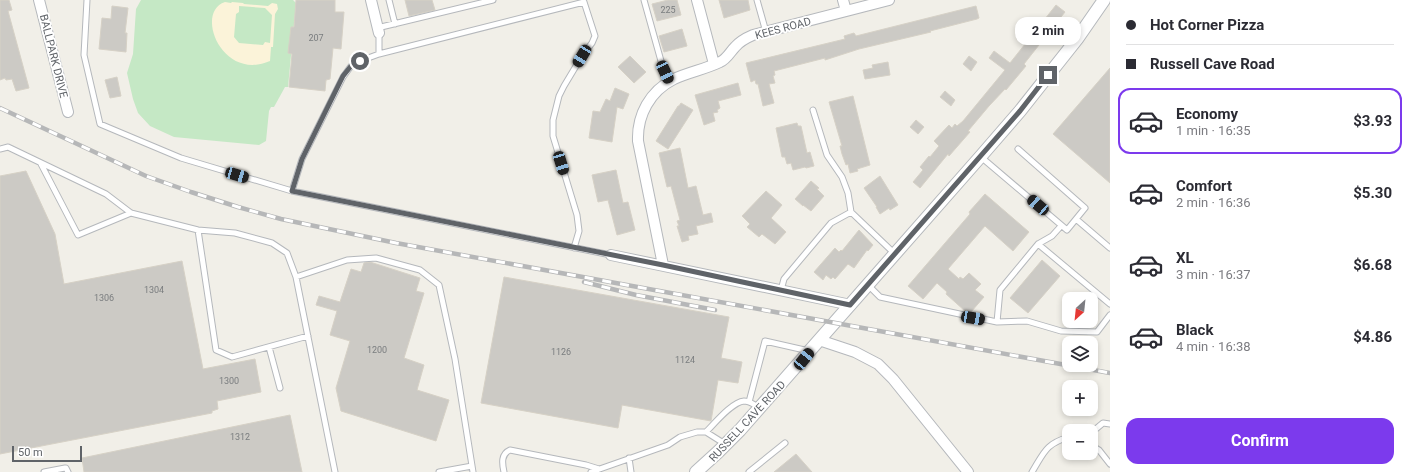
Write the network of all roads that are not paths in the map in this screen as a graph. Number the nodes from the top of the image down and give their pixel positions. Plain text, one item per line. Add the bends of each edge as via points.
1 (39, 0) edge
2 (87, 0) edge
3 (371, 0) edge
4 (389, 0) edge
5 (493, 0) edge
6 (644, 0) edge
7 (697, 0) edge
8 (757, 0) edge
9 (843, 0) edge
10 (889, 0) edge
11 (1104, 0) edge
12 (846, 11) junction
13 (395, 24) junction
14 (378, 30) junction
15 (766, 32) junction
16 (379, 54) junction
17 (714, 64) junction
18 (670, 82) junction
19 (813, 110) dead end
20 (68, 112) dead end
21 (0, 143) edge
22 (8, 147) junction
23 (0, 149) edge
24 (1018, 149) dead end
25 (981, 156) junction
26 (41, 164) junction
27 (292, 191) junction
28 (851, 212) junction
29 (131, 213) junction
30 (1076, 219) junction
31 (1061, 226) junction
32 (198, 230) junction
33 (1038, 244) junction
34 (574, 248) junction
35 (1110, 248) edge
36 (895, 254) junction
37 (611, 255) joint
38 (663, 265) junction
39 (296, 277) junction
40 (868, 285) junction
41 (781, 290) junction
42 (1110, 304) edge
43 (850, 305) junction
44 (1110, 315) edge
45 (997, 322) junction
46 (308, 336) junction
47 (819, 340) junction
48 (269, 347) junction
49 (810, 351) junction
50 (280, 388) dead end
51 (755, 405) junction
52 (1110, 424) edge
53 (1098, 427) edge
54 (706, 432) junction
55 (1062, 440) edge
56 (785, 443) dead end
57 (726, 445) junction
58 (1098, 449) edge
59 (628, 458) junction
60 (1110, 464) edge
61 (472, 466) junction
62 (599, 469) junction
63 (44, 472) edge
64 (68, 472) edge
65 (335, 472) edge
66 (439, 472) edge
67 (473, 472) edge
68 (504, 472) edge
69 (592, 472) edge
70 (630, 472) edge
71 (696, 472) edge
72 (749, 472) edge
73 (968, 472) edge
74 (1032, 472) edge

1 - 20 street, BALLPARK DRIVE
2 - 27 lane via 84,55 100,124 181,158
3 - 14 street
4 - 13 lane
5 - 13 lane
6 - 18 lane via 660,61
7 - 17 street
8 - 15 lane
9 - 12 street
10 - 12 street, KEES ROAD
11 - 25 street, RUSSELL CAVE ROAD via 1077,39
12 - 15 street, KEES ROAD
13 - 14 lane
14 - 16 lane
15 - 17 street, KEES ROAD via 738,43 721,62
16 - 27 lane via 351,66 343,76 302,159
16 - 34 lane via 584,2 595,36 559,96 553,120 553,136 577,215 579,231
17 - 18 street, KEES ROAD
18 - 38 street, KEES ROAD via 646,103 637,132
19 - 28 lane via 827,155 842,177 848,193
21 - 22 lane
22 - 23 lane
22 - 26 lane
24 - 30 lane via 1085,208
25 - 31 lane
25 - 36 street, RUSSELL CAVE ROAD
26 - 29 lane via 106,194
26 - 29 lane via 78,234
27 - 34 lane
28 - 36 lane
28 - 41 lane via 831,223 784,279
29 - 32 lane
30 - 31 lane via 1067,230
30 - 35 lane
31 - 33 lane via 1052,236
32 - 39 lane via 235,233 272,243 287,253
32 - 48 lane via 216,350 232,357
33 - 42 lane
33 - 45 lane via 1000,290
34 - 37 lane
36 - 40 street, RUSSELL CAVE ROAD
37 - 38 street
38 - 41 street
39 - 46 lane
39 - 61 lane via 347,260 376,258 420,270 439,285 455,359
40 - 43 street, RUSSELL CAVE ROAD
40 - 45 lane via 880,297
41 - 43 street
43 - 47 street, RUSSELL CAVE ROAD
44 - 45 lane via 1097,332 1061,331 1027,321
46 - 48 lane
46 - 65 lane
47 - 49 street, RUSSELL CAVE ROAD
47 - 73 street via 855,352 878,364
48 - 50 lane
49 - 51 street, RUSSELL CAVE ROAD
49 - 51 lane via 764,341
51 - 54 lane via 742,401 734,405
51 - 57 street, RUSSELL CAVE ROAD
52 - 53 lane via 1105,422
54 - 57 lane
54 - 59 lane via 680,437 668,445
55 - 74 lane via 1044,450
56 - 72 lane
57 - 71 street, RUSSELL CAVE ROAD
58 - 60 lane
59 - 62 lane
59 - 70 lane
61 - 66 lane
61 - 67 lane
62 - 68 lane via 510,450 502,461
62 - 69 lane
63 - 64 lane via 66,468

